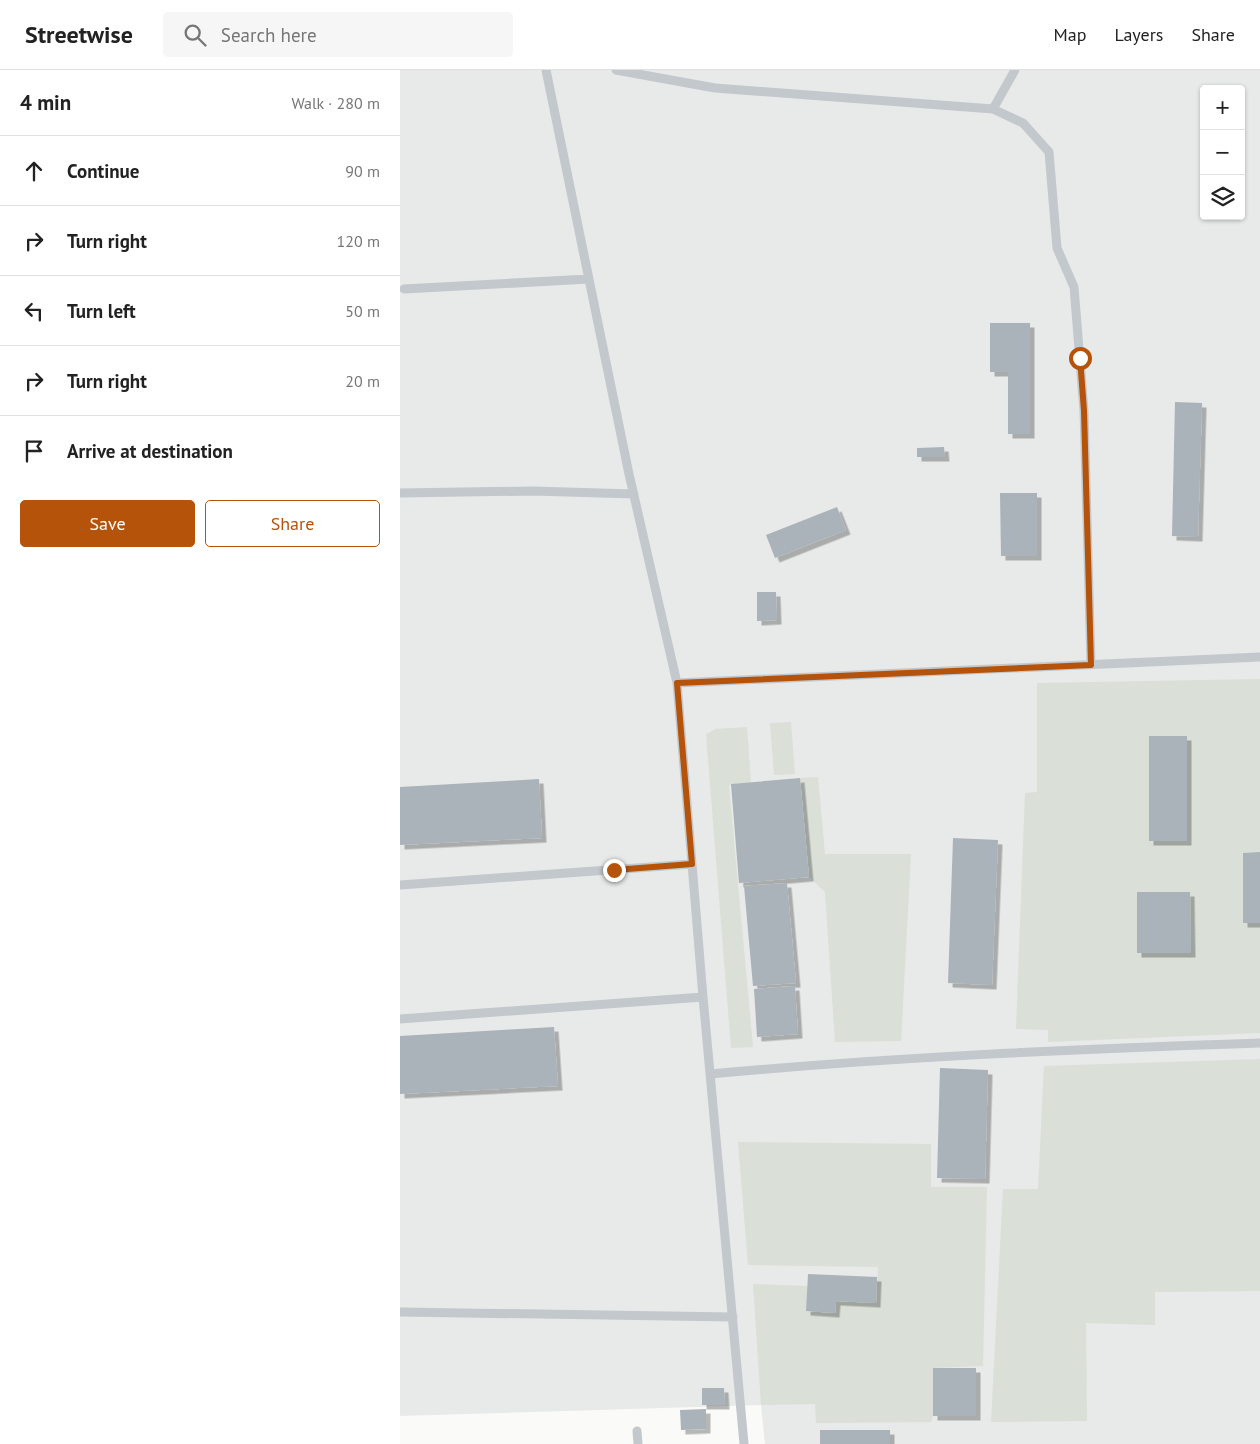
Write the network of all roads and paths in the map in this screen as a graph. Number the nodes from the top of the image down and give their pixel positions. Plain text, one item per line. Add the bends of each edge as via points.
1 (546, 70) edge
2 (616, 70) edge
3 (1015, 70) edge
4 (993, 109) junction
5 (589, 278) junction
6 (404, 289) dead end
7 (400, 493) edge
8 (634, 494) junction
9 (1260, 657) edge
10 (1091, 665) junction
11 (677, 683) junction
12 (692, 864) junction
13 (400, 885) edge
14 (703, 997) junction
15 (400, 1018) edge
16 (1260, 1043) edge
17 (710, 1074) junction
18 (400, 1312) edge
19 (733, 1317) junction
20 (637, 1431) dead end
21 (638, 1444) edge
22 (744, 1444) edge

1 - 5 lane
2 - 4 lane via 715,88
3 - 4 lane
4 - 10 lane via 1024,123 1049,152 1057,248 1074,287 1084,411
5 - 6 lane
5 - 8 lane
7 - 8 lane via 533,491
8 - 11 lane
9 - 10 lane
10 - 11 lane
11 - 12 lane
12 - 13 lane
12 - 14 lane
14 - 15 lane
14 - 17 lane
16 - 17 lane via 1035,1050
17 - 19 lane
18 - 19 lane
19 - 22 lane
20 - 21 lane

